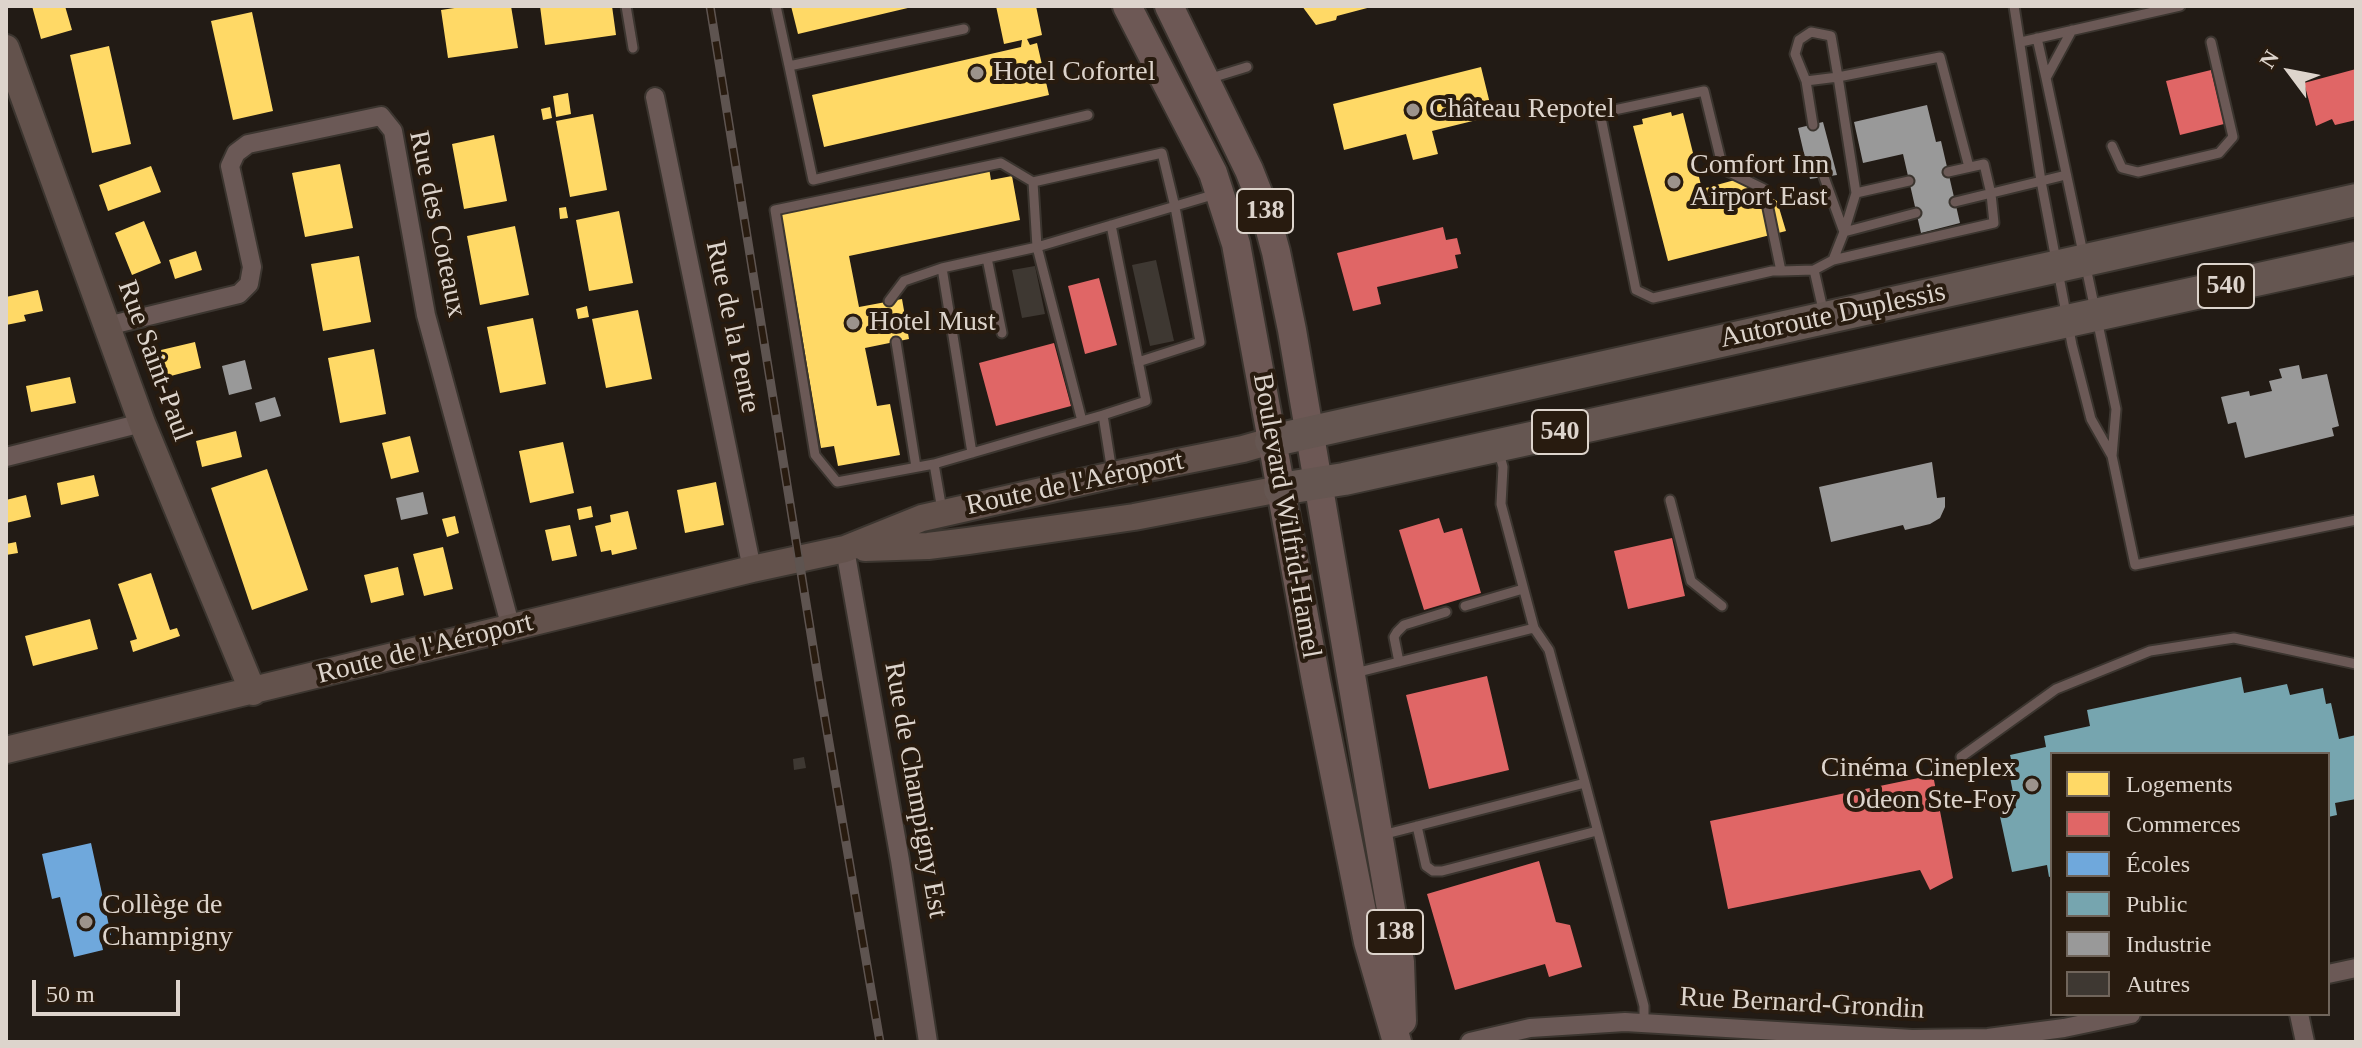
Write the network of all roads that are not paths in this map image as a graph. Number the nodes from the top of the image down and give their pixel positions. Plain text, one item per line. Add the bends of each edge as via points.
1 (626, 6) edge
2 (776, 6) edge
3 (1127, 6) edge
4 (1169, 6) edge
5 (2014, 6) edge
6 (2180, 6) edge
7 (964, 29) dead end
8 (2072, 30) junction
9 (2037, 38) junction
10 (2021, 42) junction
11 (2211, 42) dead end
12 (6, 48) edge
13 (633, 48) dead end
14 (789, 66) junction
15 (1247, 67) dead end
16 (1838, 77) junction
17 (2046, 78) junction
18 (1205, 80) junction
19 (1806, 81) junction
20 (655, 97) dead end
21 (1088, 115) dead end
22 (1813, 125) dead end
23 (2112, 146) dead end
24 (1969, 167) junction
25 (1948, 172) dead end
26 (2066, 175) junction
27 (1824, 177) dead end
28 (1909, 181) dead end
29 (2041, 181) junction
30 (1033, 182) junction
31 (1221, 193) junction
32 (1856, 193) junction
33 (1991, 194) junction
34 (2356, 200) edge
35 (1955, 202) dead end
36 (1175, 207) junction
37 (1916, 213) dead end
38 (1111, 225) junction
39 (1844, 232) junction
40 (1037, 247) junction
41 (987, 258) junction
42 (2356, 258) edge
43 (1833, 260) junction
44 (2071, 263) junction
45 (942, 268) junction
46 (1814, 270) junction
47 (1781, 271) junction
48 (889, 301) dead end
49 (1824, 317) junction
50 (2082, 317) junction
51 (107, 326) junction
52 (1002, 333) dead end
53 (896, 342) dead end
54 (1138, 362) junction
55 (1103, 415) junction
56 (1082, 421) junction
57 (142, 423) junction
58 (1310, 433) junction
59 (1271, 441) junction
60 (1497, 445) junction
61 (972, 453) junction
62 (2112, 456) junction
63 (6, 457) edge
64 (934, 464) junction
65 (916, 467) junction
66 (1113, 475) junction
67 (1318, 483) junction
68 (1280, 489) junction
69 (1670, 500) dead end
70 (943, 513) junction
71 (2356, 520) edge
72 (845, 549) junction
73 (752, 569) junction
74 (1523, 589) junction
75 (1465, 606) dead end
76 (1722, 606) dead end
77 (1446, 612) dead end
78 (511, 628) junction
79 (1534, 628) junction
80 (1399, 662) junction
81 (2356, 664) edge
82 (1350, 675) junction
83 (253, 692) junction
84 (6, 750) edge
85 (1961, 757) dead end
86 (1585, 783) junction
87 (1417, 826) junction
88 (1597, 831) junction
89 (1379, 836) junction
90 (2356, 968) edge
91 (2330, 974) edge
92 (2121, 1016) edge
93 (2299, 1016) edge
94 (1644, 1023) junction
95 (1684, 1034) edge
96 (928, 1042) edge
97 (1400, 1042) edge
98 (1470, 1042) edge
99 (2305, 1042) edge

1 - 13 lane
2 - 14 lane
3 - 31 main road, Boulevard Wilfrid-Hamel
4 - 18 main road, Boulevard Wilfrid-Hamel / 138
5 - 10 lane
6 - 8 lane
7 - 14 lane
8 - 9 lane
8 - 17 lane
9 - 10 lane
9 - 17 lane
10 - 29 lane
11 - 23 lane via 2233,137 2219,153 2138,172 2122,168
12 - 51 main road, Rue Saint-Paul
14 - 21 lane via 813,180
15 - 18 lane
16 - 19 lane
16 - 19 lane via 1831,36 1811,32 1799,40 1795,54
16 - 24 lane via 1940,57
16 - 32 lane
17 - 26 lane
18 - 58 main road, Boulevard Wilfrid-Hamel / 138 via 1264,208
19 - 22 lane
20 - 73 street, Rue de la Pente
24 - 25 lane
24 - 33 lane via 1984,164
26 - 29 lane
26 - 44 lane
27 - 39 lane
28 - 32 lane
29 - 33 lane
29 - 44 lane
30 - 36 lane via 1162,153
30 - 40 lane
30 - 65 lane via 1001,163 775,210 815,455 837,482
31 - 36 lane
31 - 59 main road, Boulevard Wilfrid-Hamel via 1248,303
32 - 39 lane
33 - 35 lane
33 - 43 lane via 1994,223
34 - 44 highway, Autoroute Duplessis / 540
36 - 38 lane
36 - 54 lane via 1200,342
37 - 39 lane
38 - 40 lane
38 - 54 lane
39 - 43 lane
40 - 41 lane
40 - 56 lane
41 - 45 lane
41 - 52 lane
42 - 50 highway, Autoroute Duplessis / 540
43 - 46 lane
44 - 49 highway, Autoroute Duplessis / 540
44 - 50 lane
44 - 50 lane
45 - 48 lane via 904,281
45 - 61 lane
46 - 47 lane
46 - 49 lane
47 - 47 lane via 1653,298 1636,290 1600,113 1704,91 1723,169 1764,189
49 - 58 highway, Autoroute Duplessis / 540
50 - 60 highway, Autoroute Duplessis / 540
50 - 62 lane via 2091,419
50 - 62 lane via 2116,409
51 - 57 main road, Rue Saint-Paul
51 - 78 street, Rue des Coteaux via 239,294 249,284 252,267 230,166 236,153 248,144 381,116 393,131 426,315
53 - 65 lane
54 - 55 lane via 1146,401
55 - 56 lane
55 - 66 lane
56 - 61 lane
57 - 63 street
57 - 83 main road, Rue Saint-Paul
58 - 59 highway, Route de l'Aéroport / 540
58 - 67 main road, Boulevard Wilfrid-Hamel / 138
59 - 66 main road, Route de l'Aéroport
59 - 68 main road, Boulevard Wilfrid-Hamel
60 - 67 highway, Autoroute Duplessis / 540
60 - 74 lane via 1503,467 1501,504
61 - 64 lane
62 - 71 lane via 2135,565
64 - 65 lane
64 - 70 lane
66 - 70 main road, Route de l'Aéroport
67 - 68 highway, Route de l'Aéroport / 540
67 - 82 main road, Boulevard Wilfrid-Hamel / 138
68 - 72 main road, Route de l'Aéroport via 968,541
68 - 97 main road, Boulevard Wilfrid-Hamel via 1368,942
69 - 76 lane via 1691,581
70 - 72 main road, Route de l'Aéroport
72 - 73 main road, Route de l'Aéroport
72 - 96 street, Rue de Champigny Est
73 - 78 main road, Route de l'Aéroport
74 - 75 lane
74 - 79 lane
77 - 80 lane via 1397,632
78 - 83 main road, Route de l'Aéroport
79 - 80 lane
79 - 86 lane via 1549,650
80 - 82 lane
81 - 85 lane via 2234,638 2150,651 2056,689
82 - 89 main road, Boulevard Wilfrid-Hamel / 138
83 - 84 main road, Route de l'Aéroport
86 - 87 lane
86 - 88 lane
87 - 88 lane via 1426,866 1433,871
87 - 89 lane
88 - 94 lane via 1644,1006
89 - 97 main road, Boulevard Wilfrid-Hamel / 138 via 1400,962
90 - 91 street
92 - 95 street, Rue Bernard-Grondin via 2028,1034 1963,1039
93 - 99 street
94 - 95 street, Rue Bernard-Grondin
94 - 98 street, Rue Bernard-Grondin via 1530,1028

